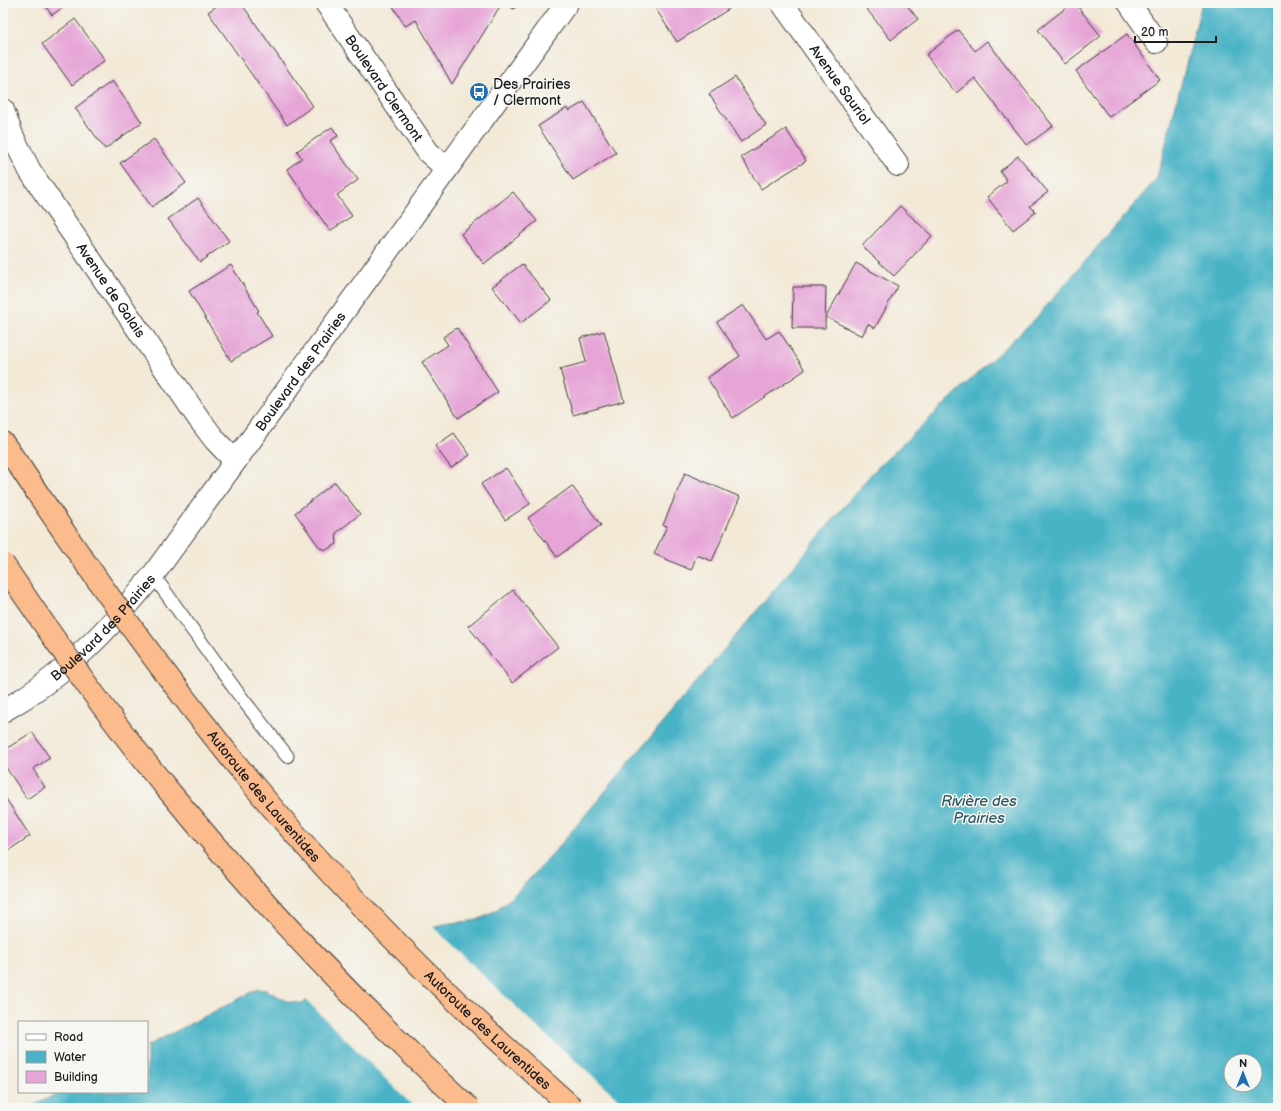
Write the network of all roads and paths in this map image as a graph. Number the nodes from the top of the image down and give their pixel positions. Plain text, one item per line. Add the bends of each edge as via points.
1 (326, 3) edge
2 (567, 3) edge
3 (782, 3) edge
4 (1129, 3) edge
5 (1156, 42) dead end
6 (3, 110) edge
7 (898, 165) dead end
8 (447, 169) junction
9 (3, 443) edge
10 (235, 461) junction
11 (3, 564) edge
12 (153, 574) junction
13 (3, 711) edge
14 (287, 756) dead end
15 (469, 1108) edge
16 (573, 1108) edge

1 - 8 street, Boulevard Clermont via 428,152
2 - 8 street, Boulevard des Prairies
3 - 7 street, Avenue Sauriol
4 - 5 street
6 - 10 street, Avenue de Galais via 30,171 198,419
8 - 10 street, Boulevard des Prairies
9 - 16 highway, Autoroute des Laurentides, bridge via 154,660 302,842 438,983
10 - 12 street, Boulevard des Prairies
11 - 15 highway, bridge via 128,739 215,846 342,986 417,1061
12 - 13 street, Boulevard des Prairies via 122,613 83,654 37,690
12 - 14 lane via 237,692

